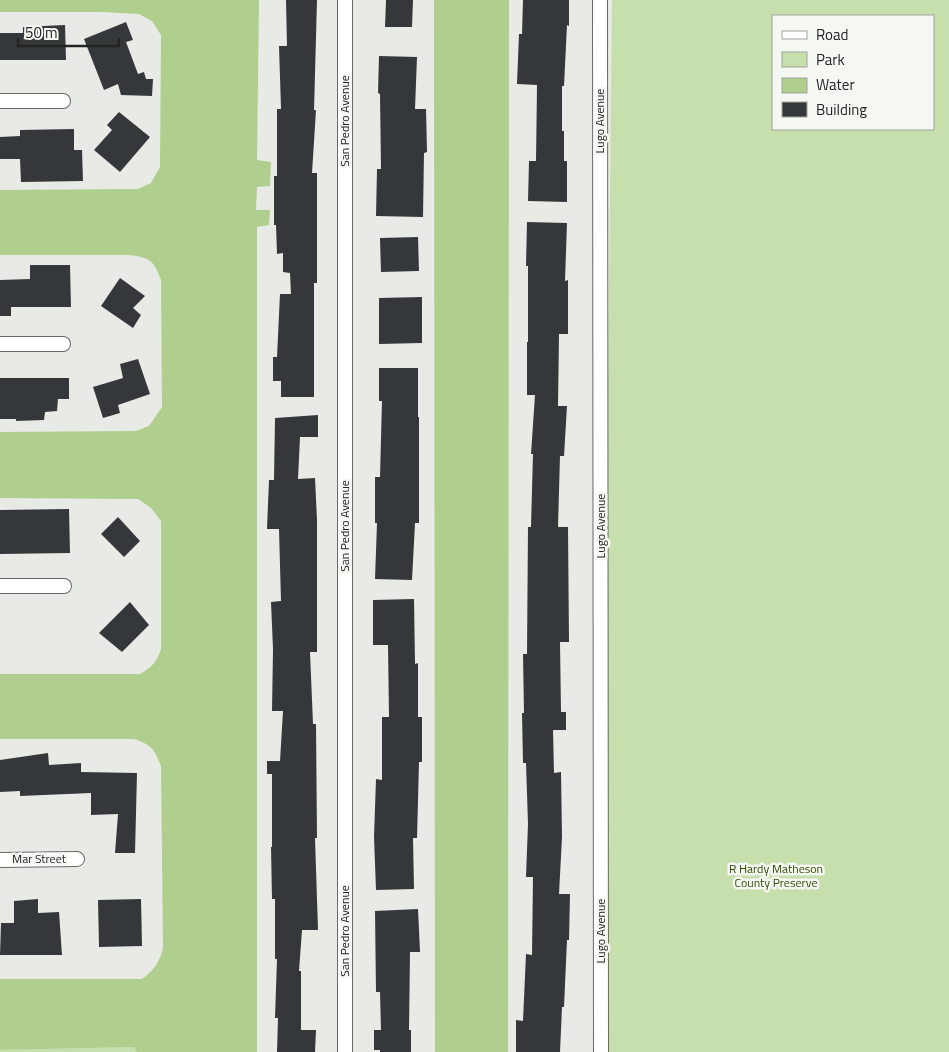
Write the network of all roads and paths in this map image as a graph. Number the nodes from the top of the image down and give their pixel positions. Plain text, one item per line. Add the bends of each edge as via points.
1 (345, 0) edge
2 (600, 0) edge
3 (0, 101) edge
4 (63, 101) dead end
5 (0, 344) edge
6 (63, 344) dead end
7 (0, 586) edge
8 (64, 586) dead end
9 (77, 859) dead end
10 (0, 860) edge
11 (346, 1052) edge
12 (601, 1052) edge

1 - 11 street, San Pedro Avenue
2 - 12 street, Lugo Avenue
3 - 4 street
5 - 6 street
7 - 8 street
9 - 10 street, Mar Street

